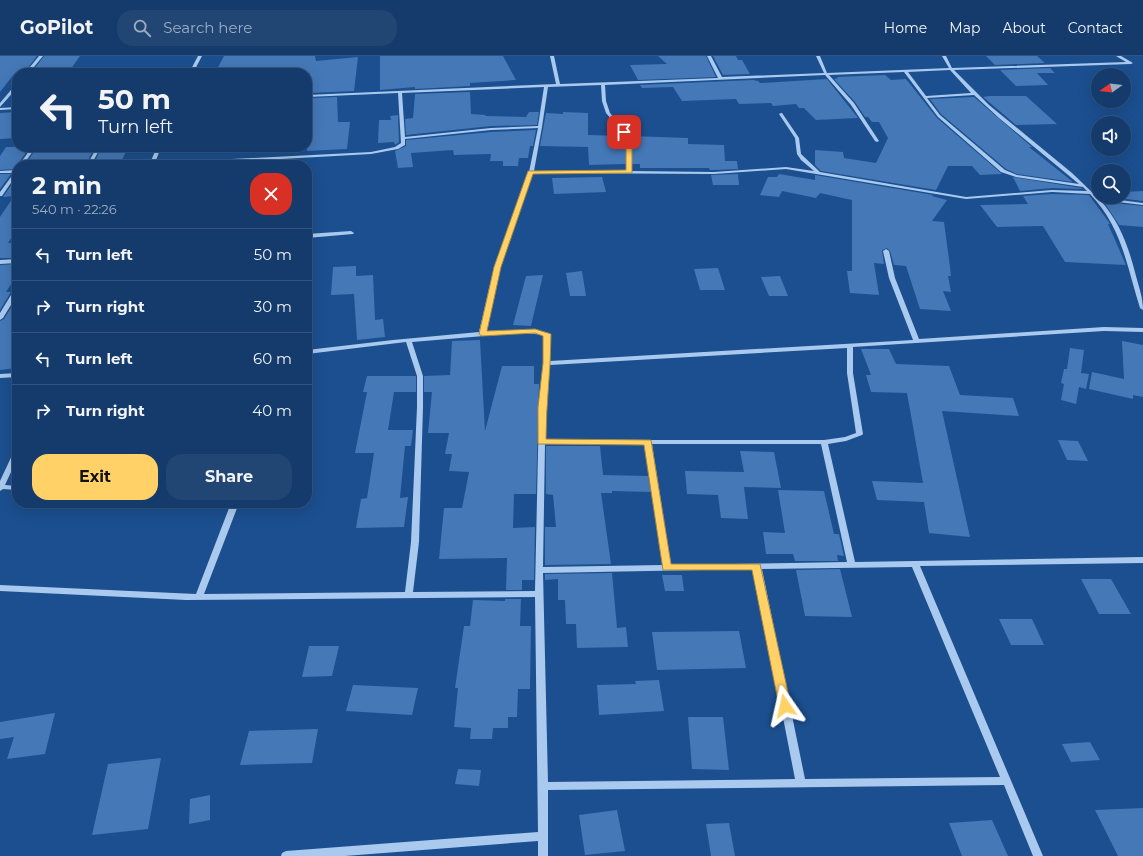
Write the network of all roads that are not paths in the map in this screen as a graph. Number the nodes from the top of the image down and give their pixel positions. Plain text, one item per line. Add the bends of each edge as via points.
1 (41, 56) edge
2 (200, 56) edge
3 (552, 56) edge
4 (709, 56) edge
5 (818, 56) edge
6 (944, 56) edge
7 (1118, 56) edge
8 (31, 68) edge
9 (194, 68) edge
10 (951, 69) junction
11 (905, 71) junction
12 (826, 74) junction
13 (721, 79) junction
14 (603, 84) junction
15 (558, 85) junction
16 (546, 86) junction
17 (12, 91) edge
18 (400, 93) junction
19 (973, 94) junction
20 (312, 96) edge
21 (924, 97) junction
22 (0, 107) edge
23 (12, 108) edge
24 (781, 114) dead end
25 (540, 127) junction
26 (403, 138) junction
27 (877, 141) dead end
28 (803, 159) junction
29 (239, 160) edge
30 (791, 169) junction
31 (12, 171) edge
32 (0, 172) edge
33 (530, 172) junction
34 (629, 172) junction
35 (819, 172) junction
36 (12, 178) edge
37 (1083, 186) junction
38 (1091, 192) edge
39 (1091, 193) edge
40 (0, 195) edge
41 (1131, 202) edge
42 (1101, 204) edge
43 (1143, 204) edge
44 (351, 233) dead end
45 (312, 236) edge
46 (886, 251) dead end
47 (12, 261) edge
48 (0, 262) edge
49 (12, 298) edge
50 (1143, 308) edge
51 (0, 318) edge
52 (1143, 330) edge
53 (482, 334) junction
54 (409, 341) junction
55 (918, 341) junction
56 (850, 346) junction
57 (312, 351) edge
58 (547, 363) junction
59 (12, 375) edge
60 (0, 376) edge
61 (541, 442) junction
62 (648, 442) junction
63 (824, 442) junction
64 (12, 462) edge
65 (0, 488) edge
66 (12, 488) edge
67 (233, 508) edge
68 (1143, 560) edge
69 (916, 564) junction
70 (852, 565) junction
71 (757, 566) junction
72 (666, 568) junction
73 (539, 570) junction
74 (0, 588) edge
75 (539, 594) junction
76 (409, 596) junction
77 (199, 597) junction
78 (1006, 781) junction
79 (801, 783) junction
80 (543, 786) junction
81 (542, 836) junction
82 (286, 856) edge
83 (543, 856) edge
84 (1038, 856) edge

1 - 8 street
2 - 9 street
3 - 15 street
4 - 13 street
5 - 12 street
6 - 10 street
7 - 10 street via 1131,63
10 - 11 street
10 - 19 street
11 - 12 street
11 - 21 street via 916,82
12 - 13 street
12 - 27 street via 853,104
13 - 14 street
14 - 15 street
14 - 34 street via 604,101 608,112 629,142
15 - 16 street
16 - 18 street
16 - 25 street
17 - 22 street
18 - 20 street
18 - 26 street
19 - 21 street
19 - 37 street
21 - 37 street via 939,116 1004,171 1016,176
22 - 23 street
24 - 28 street via 797,138 799,154
25 - 26 street via 497,128
25 - 33 street
26 - 29 street via 402,146 378,152
28 - 30 street
28 - 35 street
30 - 34 street via 714,173
30 - 35 street
31 - 32 street
33 - 34 street
33 - 53 street via 498,267
35 - 39 street via 966,198 1052,191
36 - 40 street
37 - 38 street
41 - 43 street
42 - 50 street via 1114,223
44 - 45 street
46 - 55 street via 892,278
47 - 48 street
49 - 51 street
52 - 55 street via 1104,329
53 - 54 street
53 - 58 street via 544,332 548,337
54 - 57 street
54 - 76 street via 420,376 420,407 415,542
55 - 56 street
56 - 58 street
56 - 63 street via 850,373 860,434
58 - 61 street
59 - 60 street
61 - 62 street
61 - 73 street
62 - 63 street
62 - 72 street
63 - 70 street
64 - 65 street
65 - 66 street
67 - 77 street
68 - 69 street
69 - 70 street
69 - 78 street
70 - 71 street
71 - 72 street
71 - 79 street
72 - 73 street
73 - 75 street
74 - 77 street
75 - 76 street
75 - 80 street
76 - 77 street
78 - 79 street
78 - 84 street
79 - 80 street
80 - 81 street
81 - 82 street
81 - 83 street

